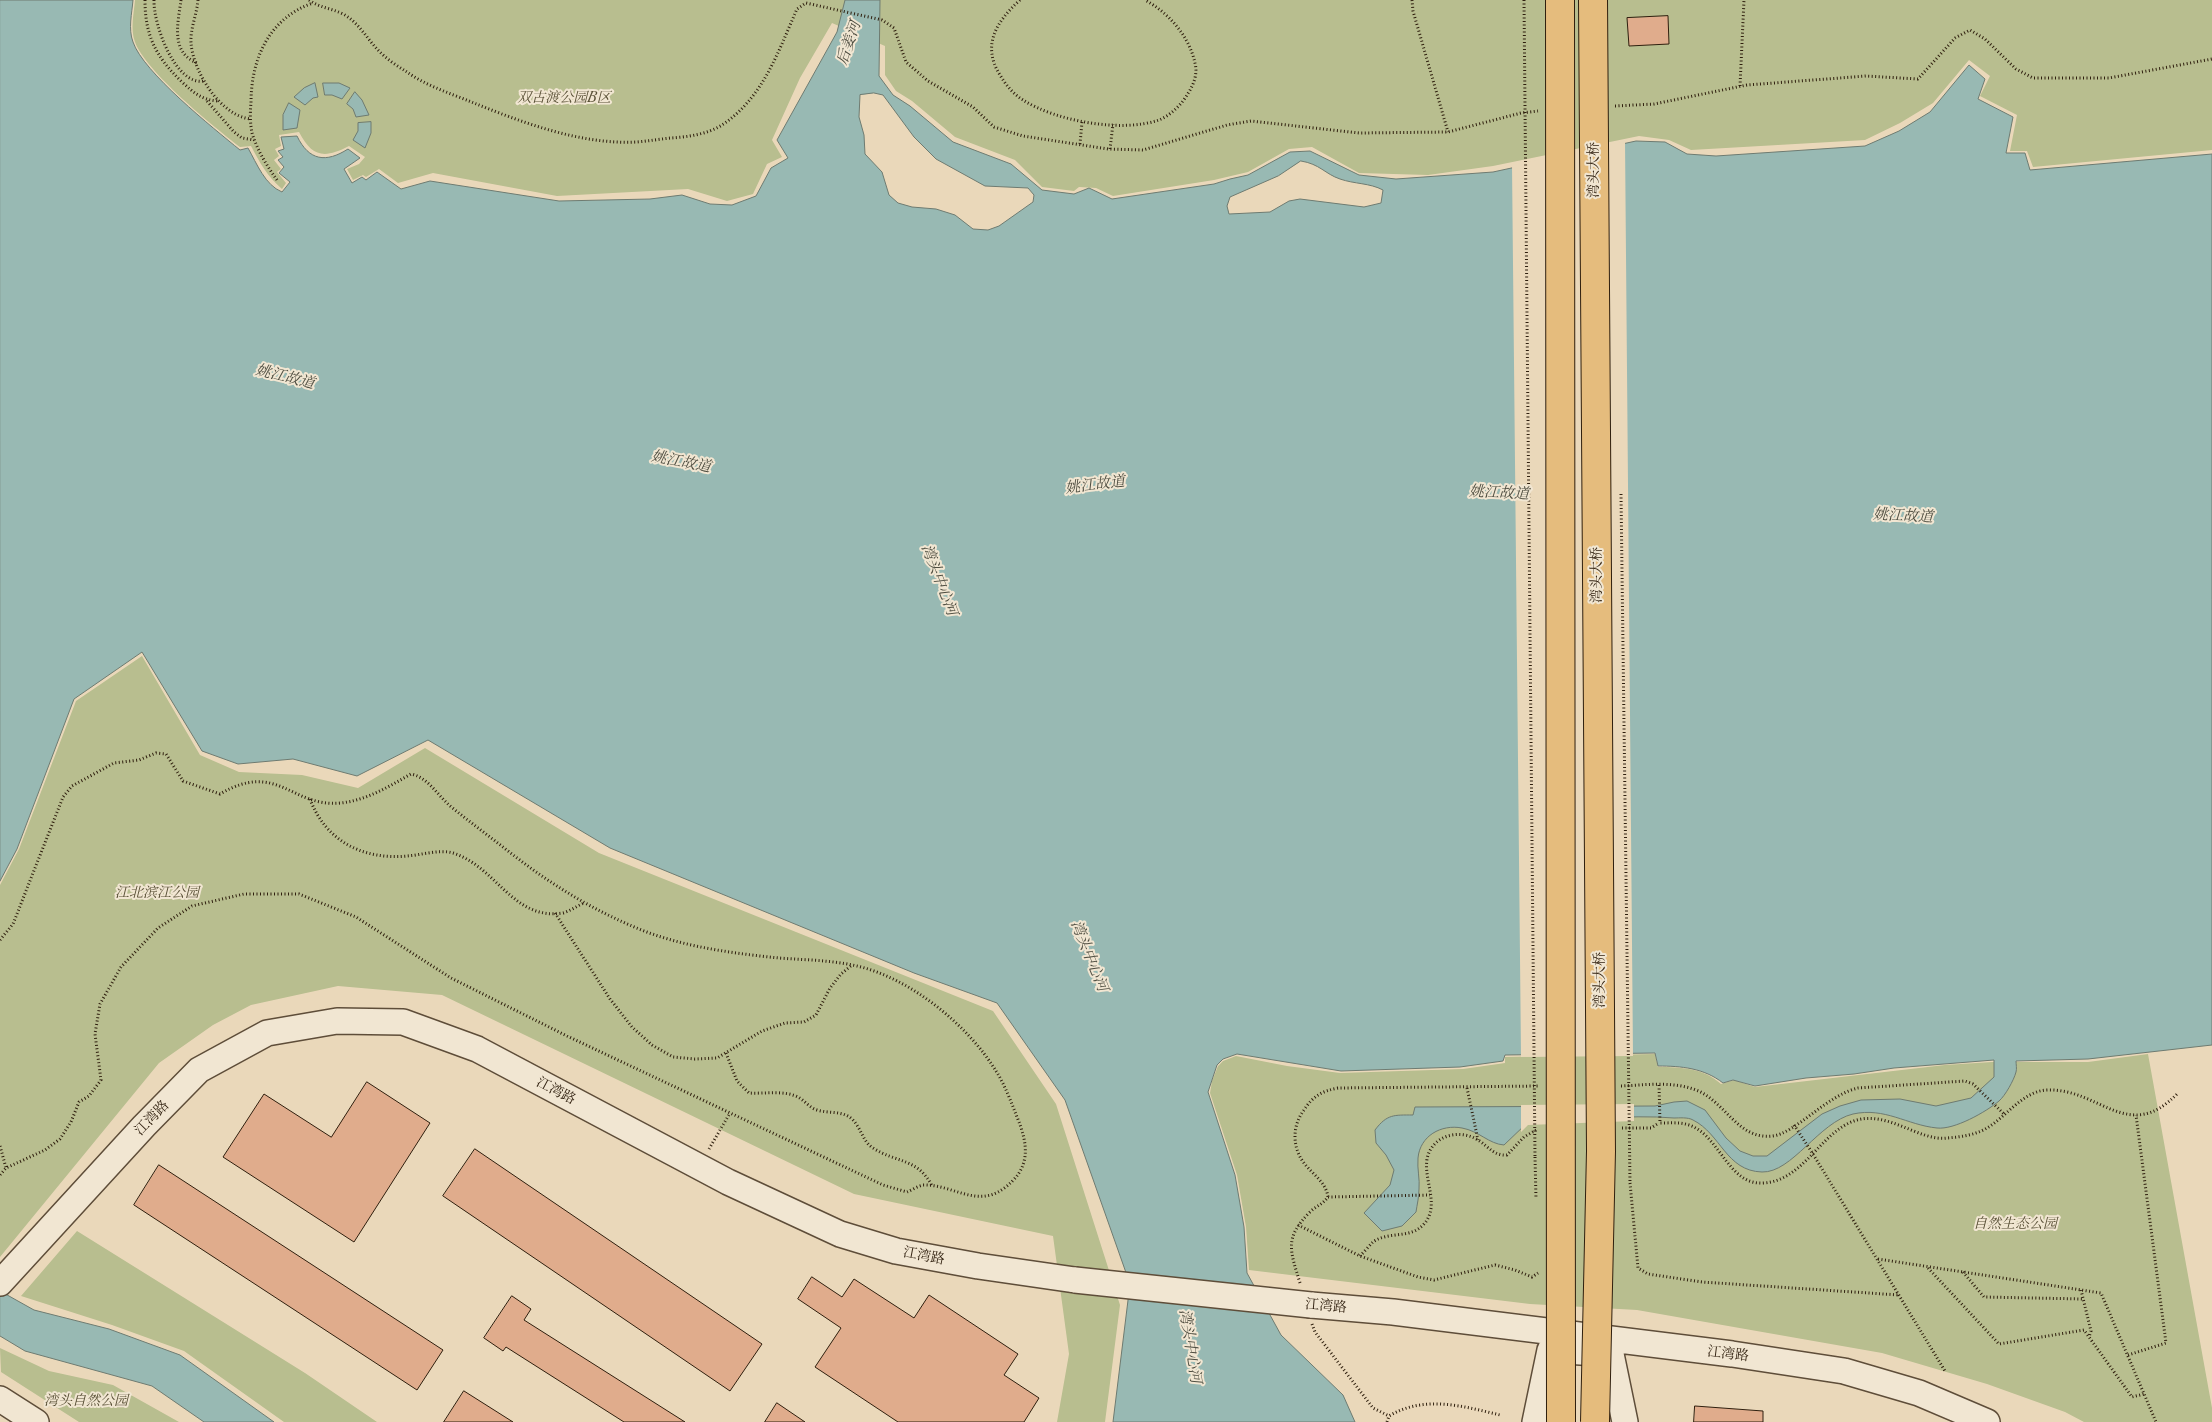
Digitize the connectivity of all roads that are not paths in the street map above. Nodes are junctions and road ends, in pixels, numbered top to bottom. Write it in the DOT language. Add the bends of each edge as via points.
graph roads {
  1 [pos="1560,0"];
  2 [pos="1593,0"];
  3 [pos="2,1281"];
  4 [pos="0,1399"];
  5 [pos="36,1422"];
  6 [pos="1535,1422"];
  7 [pos="1561,1422"];
  8 [pos="1594,1422"];
  9 [pos="1625,1422"];
  10 [pos="1987,1422"];
  1 -- 7 [label="main road, bridge" via="1554,1139"];
  2 -- 8 [label="main road, 湾头大桥, bridge" via="1607,1140"];
  3 -- 10 [label="street, 江湾路, bridge" via="199,1070 267,1033 337,1021 403,1022 478,1049 780,1208 840,1234 887,1248 1075,1280 1392,1312 1844,1371 1920,1393"];
  4 -- 5 [label="street"];
  6 -- 9 [label="street" via="1550,1350 1610,1354"];
}
